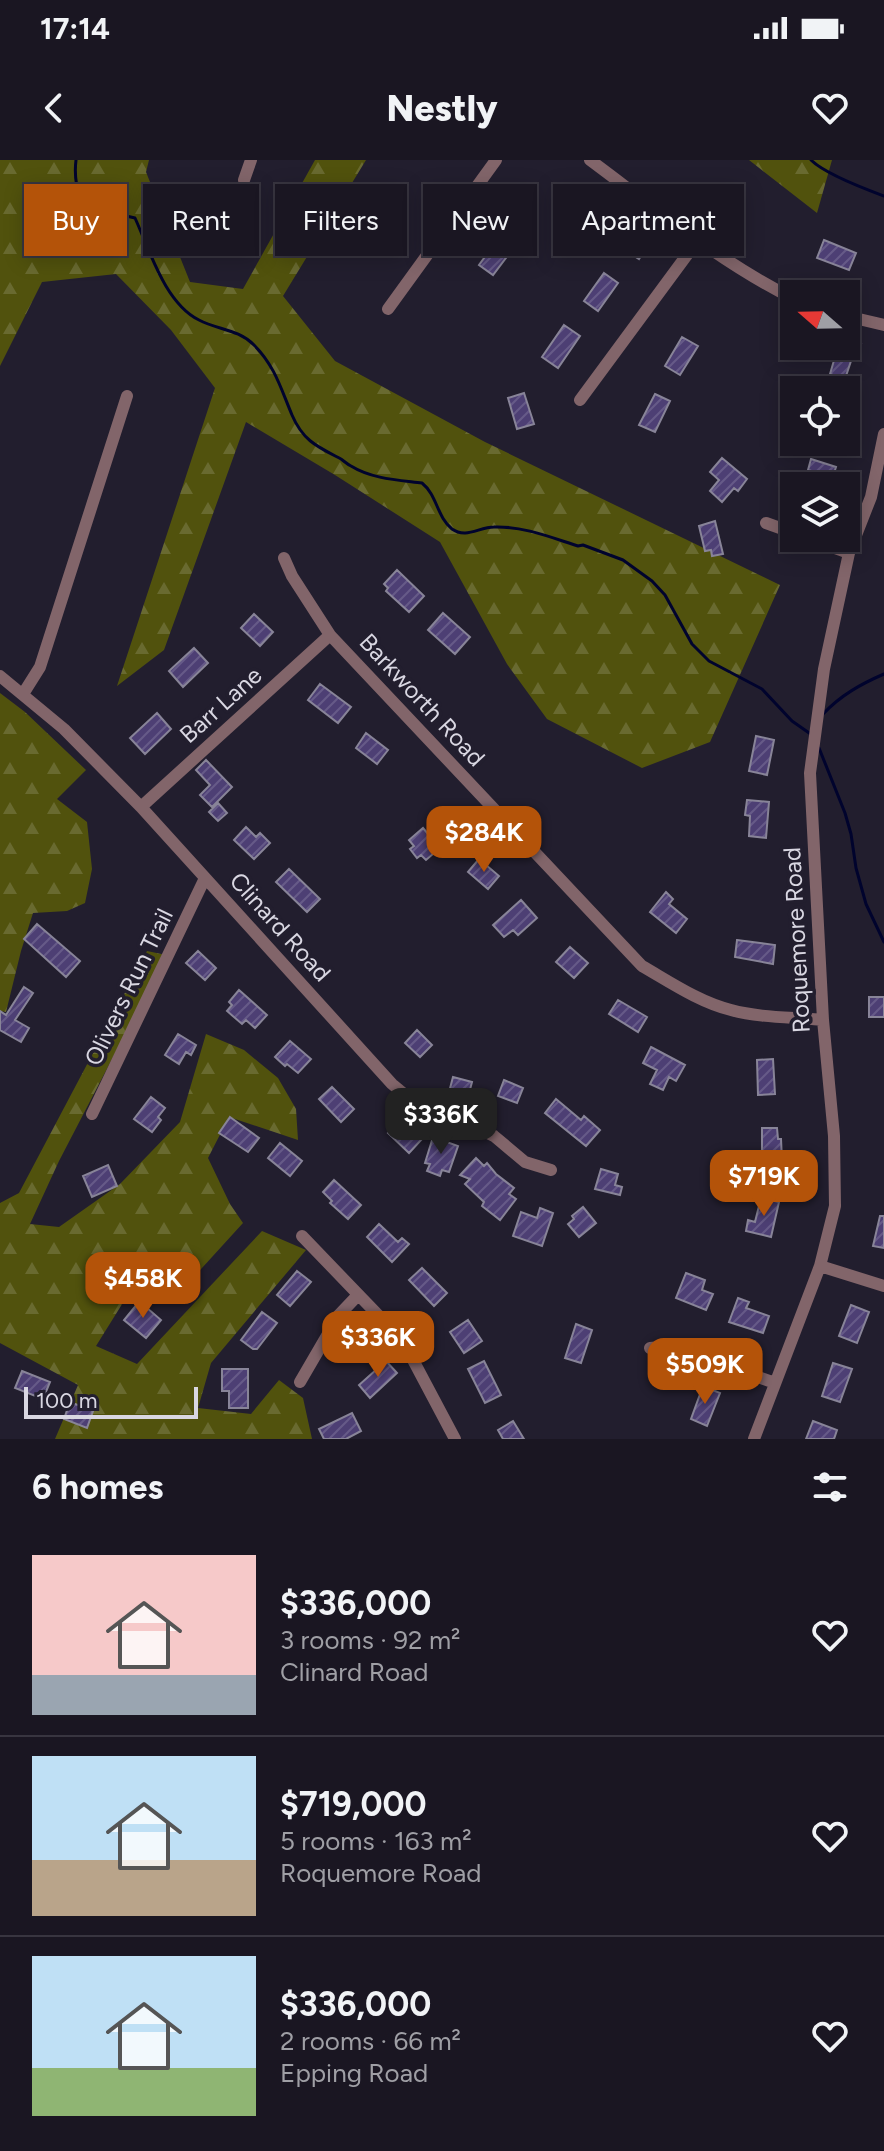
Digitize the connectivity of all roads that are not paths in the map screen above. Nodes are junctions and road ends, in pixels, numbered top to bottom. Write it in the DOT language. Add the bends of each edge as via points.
graph roads {
  1 [pos="251,160"];
  2 [pos="496,160"];
  3 [pos="590,160"];
  4 [pos="244,180"];
  5 [pos="622,184"];
  6 [pos="686,256"];
  7 [pos="722,256"];
  8 [pos="780,292"];
  9 [pos="388,309"];
  10 [pos="860,319"];
  11 [pos="884,325"];
  12 [pos="127,396"];
  13 [pos="580,400"];
  14 [pos="884,434"];
  15 [pos="766,523"];
  16 [pos="780,528"];
  17 [pos="849,553"];
  18 [pos="284,558"];
  19 [pos="330,635"];
  20 [pos="0,676"];
  21 [pos="23,694"];
  22 [pos="141,807"];
  23 [pos="205,878"];
  24 [pos="823,1020"];
  25 [pos="92,1114"];
  26 [pos="551,1170"];
  27 [pos="302,1236"];
  28 [pos="820,1266"];
  29 [pos="884,1286"];
  30 [pos="358,1295"];
  31 [pos="650,1348"];
  32 [pos="300,1382"];
  33 [pos="775,1383"];
  34 [pos="455,1439"];
  35 [pos="754,1439"];
  1 -- 4 [label="street"];
  2 -- 9 [label="street"];
  3 -- 5 [label="street"];
  6 -- 13 [label="street"];
  7 -- 8 [label="street"];
  10 -- 11 [label="street"];
  12 -- 21 [label="street" via="40,667"];
  14 -- 17 [label="street, Roquemore Road" via="871,497"];
  15 -- 16 [label="street"];
  17 -- 24 [label="street, Roquemore Road" via="824,669 810,773"];
  18 -- 19 [label="street, Barkworth Road"];
  19 -- 22 [label="street, Barr Lane"];
  19 -- 24 [label="street, Barkworth Road" via="642,966 730,1010"];
  20 -- 21 [label="street, Clinard Road"];
  21 -- 22 [label="street, Clinard Road"];
  22 -- 23 [label="street, Clinard Road"];
  23 -- 25 [label="street, Olivers Run Trail"];
  23 -- 26 [label="street, Clinard Road" via="392,1084 421,1108 463,1121 494,1136 525,1162"];
  24 -- 28 [label="street, Roquemore Road" via="835,1206"];
  27 -- 30 [label="street"];
  28 -- 29 [label="street"];
  28 -- 33 [label="street, Roquemore Road"];
  30 -- 32 [label="street" via="339,1315"];
  30 -- 34 [label="street" via="403,1341"];
  31 -- 33 [label="street" via="670,1346"];
  33 -- 35 [label="street, Roquemore Road"];
}
